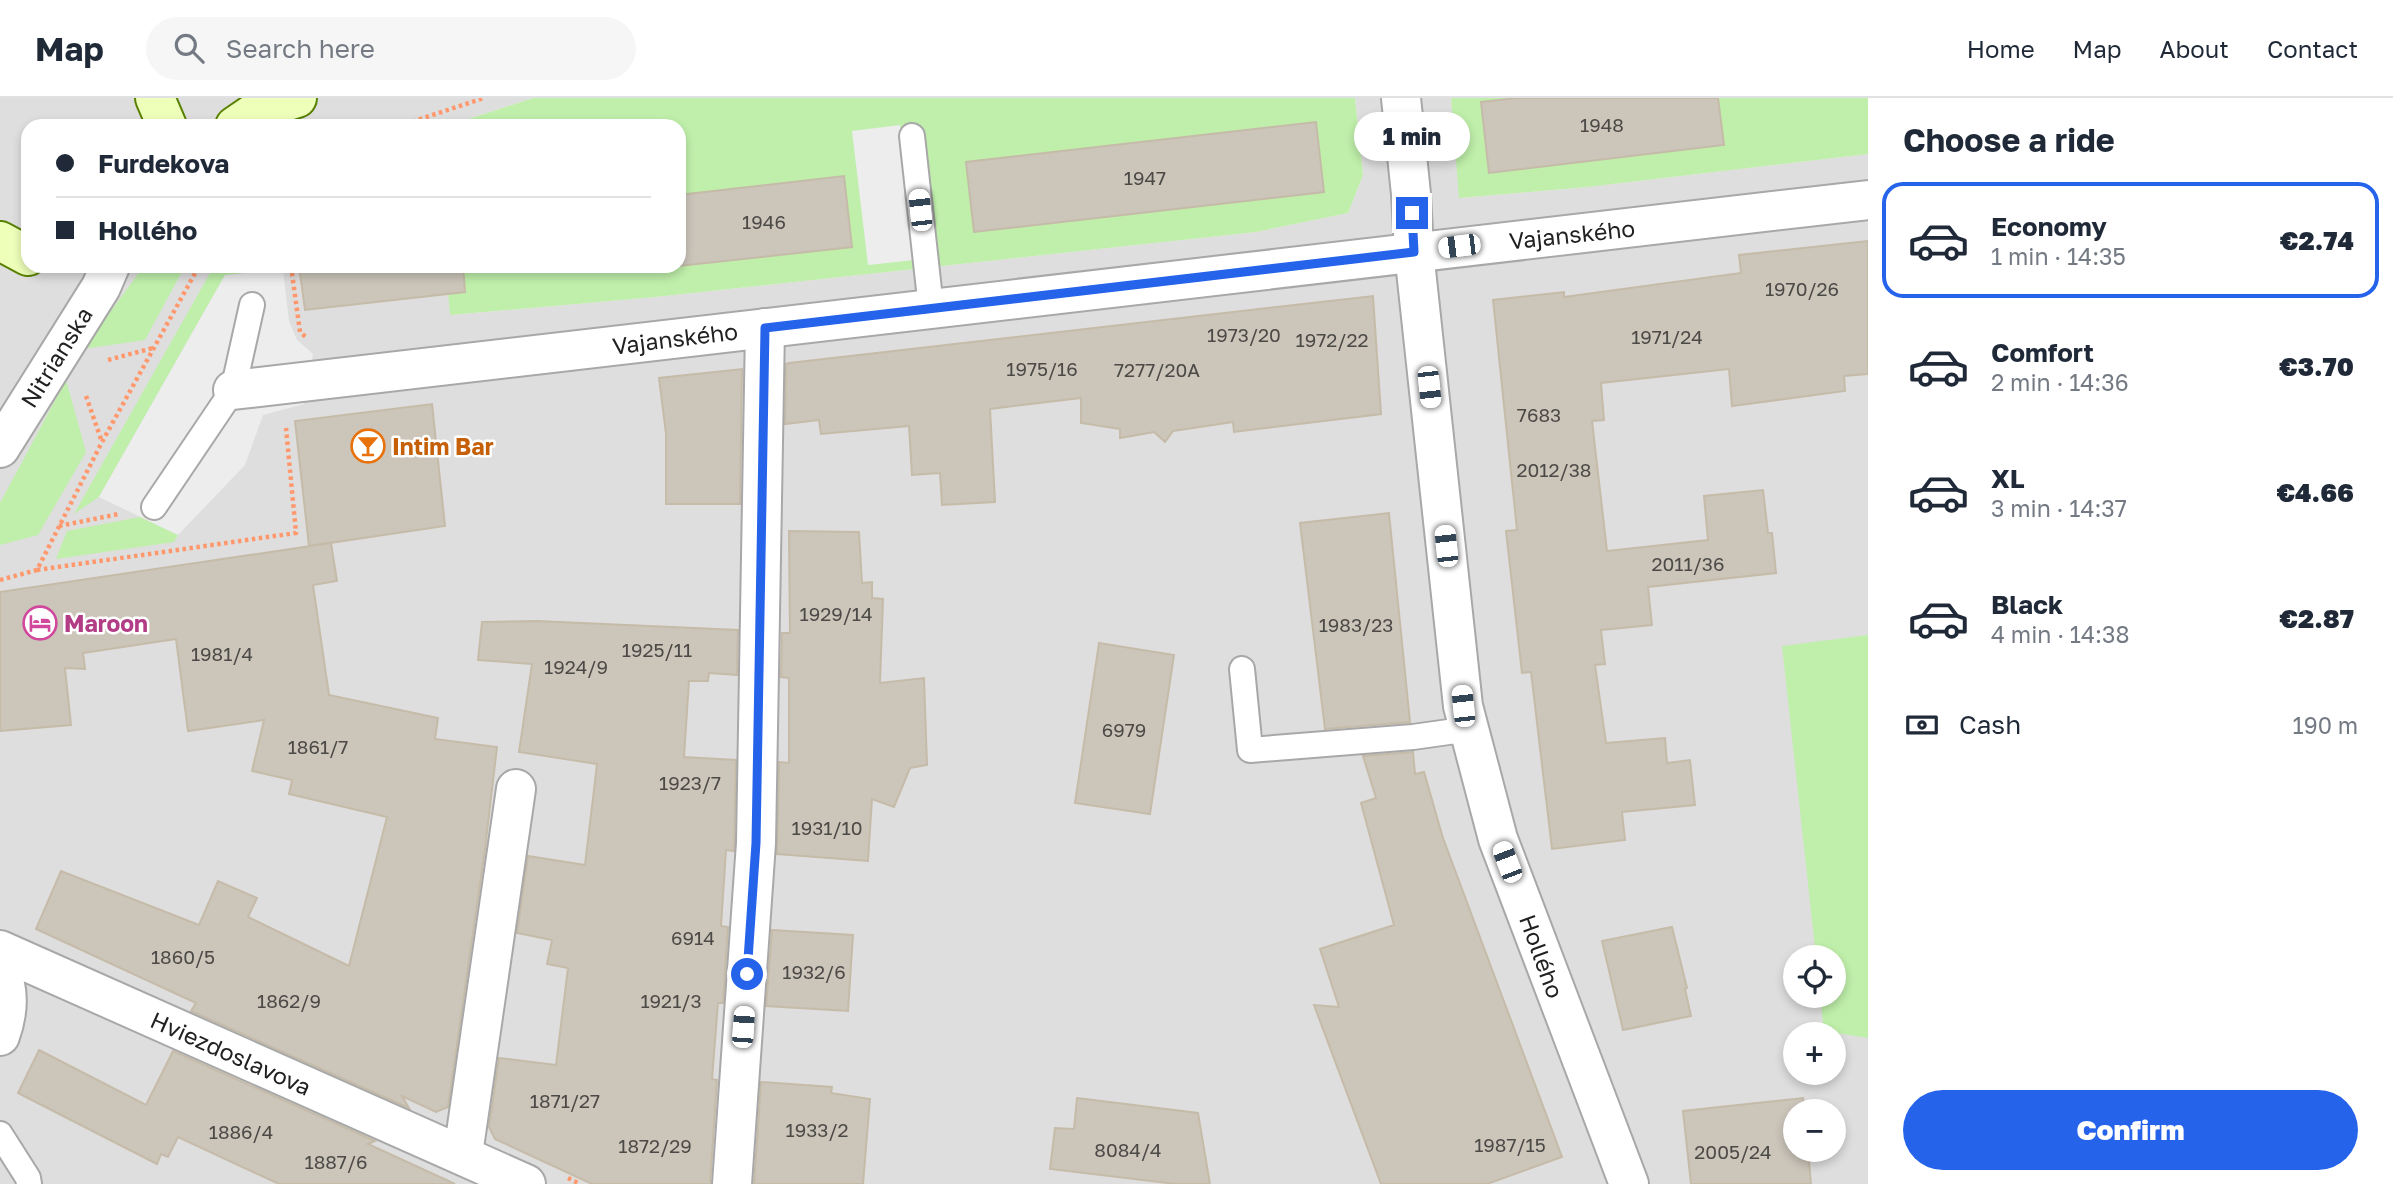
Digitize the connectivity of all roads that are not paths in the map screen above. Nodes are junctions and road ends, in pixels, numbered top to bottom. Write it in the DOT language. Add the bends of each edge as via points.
graph roads {
  1 [pos="155,98"];
  2 [pos="297,98"];
  3 [pos="1401,98"];
  4 [pos="164,119"];
  5 [pos="245,119"];
  6 [pos="912,136"];
  7 [pos="1868,200"];
  8 [pos="0,241"];
  9 [pos="21,252"];
  10 [pos="1414,252"];
  11 [pos="107,273"];
  12 [pos="253,306"];
  13 [pos="931,308"];
  14 [pos="765,328"];
  15 [pos="233,390"];
  16 [pos="0,447"];
  17 [pos="154,507"];
  18 [pos="1242,669"];
  19 [pos="1470,729"];
  20 [pos="516,789"];
  21 [pos="0,950"];
  22 [pos="0,969"];
  23 [pos="0,1036"];
  24 [pos="0,1134"];
  25 [pos="476,1167"];
  26 [pos="29,1184"];
  27 [pos="526,1184"];
  28 [pos="732,1184"];
  29 [pos="1629,1184"];
  1 -- 4 [label="main road"];
  2 -- 5 [label="main road"];
  3 -- 10 [label="street, Hollého"];
  6 -- 13 [label="lane"];
  7 -- 10 [label="street, Vajanského"];
  8 -- 9 [label="main road"];
  10 -- 13 [label="street, Vajanského"];
  10 -- 19 [label="street, Hollého" via="1463,706"];
  11 -- 16 [label="street, Nitrianska"];
  12 -- 15 [label="lane"];
  13 -- 14 [label="street, Vajanského"];
  14 -- 15 [label="street, Vajanského"];
  14 -- 28 [label="street" via="756,843"];
  15 -- 17 [label="lane"];
  18 -- 19 [label="lane" via="1250,750"];
  19 -- 29 [label="street, Hollého" via="1498,839"];
  20 -- 25 [label="street"];
  21 -- 25 [label="street, Hviezdoslavova"];
  22 -- 23 [label="street" via="7,1016"];
  24 -- 26 [label="lane"];
  25 -- 27 [label="street, Hviezdoslavova"];
}
